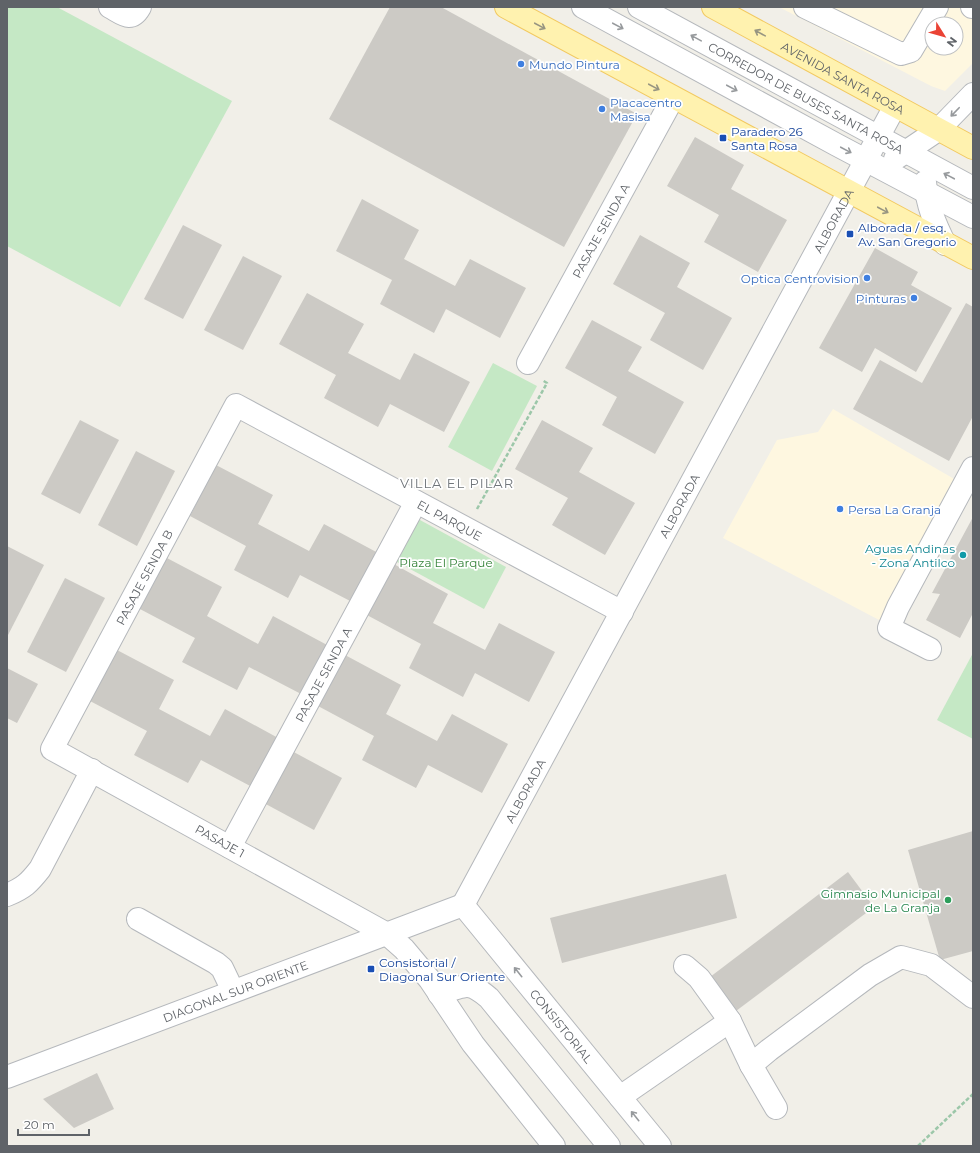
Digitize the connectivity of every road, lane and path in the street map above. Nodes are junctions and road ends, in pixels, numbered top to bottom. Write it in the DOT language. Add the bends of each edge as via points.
graph roads {
  1 [pos="110,7"];
  2 [pos="140,7"];
  3 [pos="506,7"];
  4 [pos="584,7"];
  5 [pos="639,7"];
  6 [pos="713,7"];
  7 [pos="805,7"];
  8 [pos="937,7"];
  9 [pos="973,94"];
  10 [pos="673,98"];
  11 [pos="895,106"];
  12 [pos="938,130"];
  13 [pos="878,137"];
  14 [pos="973,148"];
  15 [pos="906,152"];
  16 [pos="926,163"];
  17 [pos="873,164"];
  18 [pos="973,188"];
  19 [pos="848,192"];
  20 [pos="926,192"];
  21 [pos="973,217"];
  22 [pos="945,244"];
  23 [pos="973,258"];
  24 [pos="528,363"];
  25 [pos="236,405"];
  26 [pos="973,468"];
  27 [pos="416,502"];
  28 [pos="467,529"];
  29 [pos="622,612"];
  30 [pos="930,650"];
  31 [pos="52,749"];
  32 [pos="92,770"];
  33 [pos="230,847"];
  34 [pos="11,889"];
  35 [pos="463,905"];
  36 [pos="138,919"];
  37 [pos="387,934"];
  38 [pos="685,966"];
  39 [pos="233,991"];
  40 [pos="439,994"];
  41 [pos="973,997"];
  42 [pos="730,1021"];
  43 [pos="752,1065"];
  44 [pos="7,1077"];
  45 [pos="973,1094"];
  46 [pos="620,1097"];
  47 [pos="776,1108"];
  48 [pos="554,1146"];
  49 [pos="609,1146"];
  50 [pos="660,1146"];
  51 [pos="918,1146"];
  1 -- 2 [label="street" via="126,16 136,13"];
  3 -- 10 [label="main road, one-way"];
  4 -- 17 [label="street, CORREDOR DE BUSES SANTA ROSA, one-way"];
  13 -- 5 [label="street, CORREDOR DE BUSES SANTA ROSA, one-way"];
  11 -- 6 [label="main road, AVENIDA SANTA ROSA, one-way"];
  7 -- 8 [label="street" via="901,54 911,51"];
  9 -- 12 [label="street, one-way"];
  10 -- 19 [label="main road"];
  10 -- 24 [label="street, PASAJE SENDA A"];
  11 -- 12 [label="main road, AVENIDA SANTA ROSA"];
  11 -- 13 [label="street, ALBORADA"];
  12 -- 14 [label="main road, AVENIDA SANTA ROSA"];
  12 -- 15 [label="street"];
  12 -- 16 [label="street" via="928,151"];
  13 -- 15 [label="street, CORREDOR DE BUSES SANTA ROSA"];
  13 -- 17 [label="street, ALBORADA"];
  15 -- 16 [label="street, CORREDOR DE BUSES SANTA ROSA"];
  15 -- 17 [label="street"];
  18 -- 16 [label="street, CORREDOR DE BUSES SANTA ROSA, one-way"];
  16 -- 20 [label="street"];
  17 -- 19 [label="street, ALBORADA"];
  17 -- 20 [label="street, CORREDOR DE BUSES SANTA ROSA"];
  19 -- 22 [label="main road, one-way"];
  19 -- 29 [label="street, ALBORADA"];
  20 -- 21 [label="street, CORREDOR DE BUSES SANTA ROSA"];
  20 -- 22 [label="street" via="930,210"];
  22 -- 23 [label="main road"];
  24 -- 28 [label="path" via="527,371 547,383"];
  25 -- 27 [label="street, EL PARQUE"];
  25 -- 31 [label="street, PASAJE SENDA B"];
  26 -- 30 [label="street" via="889,628"];
  27 -- 28 [label="street, EL PARQUE"];
  27 -- 33 [label="street, PASAJE SENDA A"];
  28 -- 29 [label="street, EL PARQUE"];
  29 -- 35 [label="street, ALBORADA"];
  31 -- 32 [label="street, PASAJE 1"];
  32 -- 33 [label="street, PASAJE 1"];
  32 -- 34 [label="street" via="40,869 30,882"];
  33 -- 37 [label="street, PASAJE 1"];
  35 -- 37 [label="street, DIAGONAL SUR ORIENTE"];
  46 -- 35 [label="street, CONSISTORIAL, one-way"];
  36 -- 39 [label="street" via="216,963 222,968"];
  37 -- 39 [label="street, DIAGONAL SUR ORIENTE"];
  37 -- 40 [label="street, PASAJE 1" via="404,949"];
  38 -- 42 [label="street" via="699,978"];
  39 -- 44 [label="street, DIAGONAL SUR ORIENTE"];
  40 -- 48 [label="street, PASAJE 1" via="473,1044"];
  40 -- 49 [label="street" via="466,986 477,989 489,998"];
  41 -- 43 [label="street" via="931,965 901,957 870,975"];
  42 -- 43 [label="street"];
  42 -- 46 [label="street"];
  43 -- 47 [label="street"];
  45 -- 51 [label="path"];
  50 -- 46 [label="street, CONSISTORIAL, one-way"];
}
